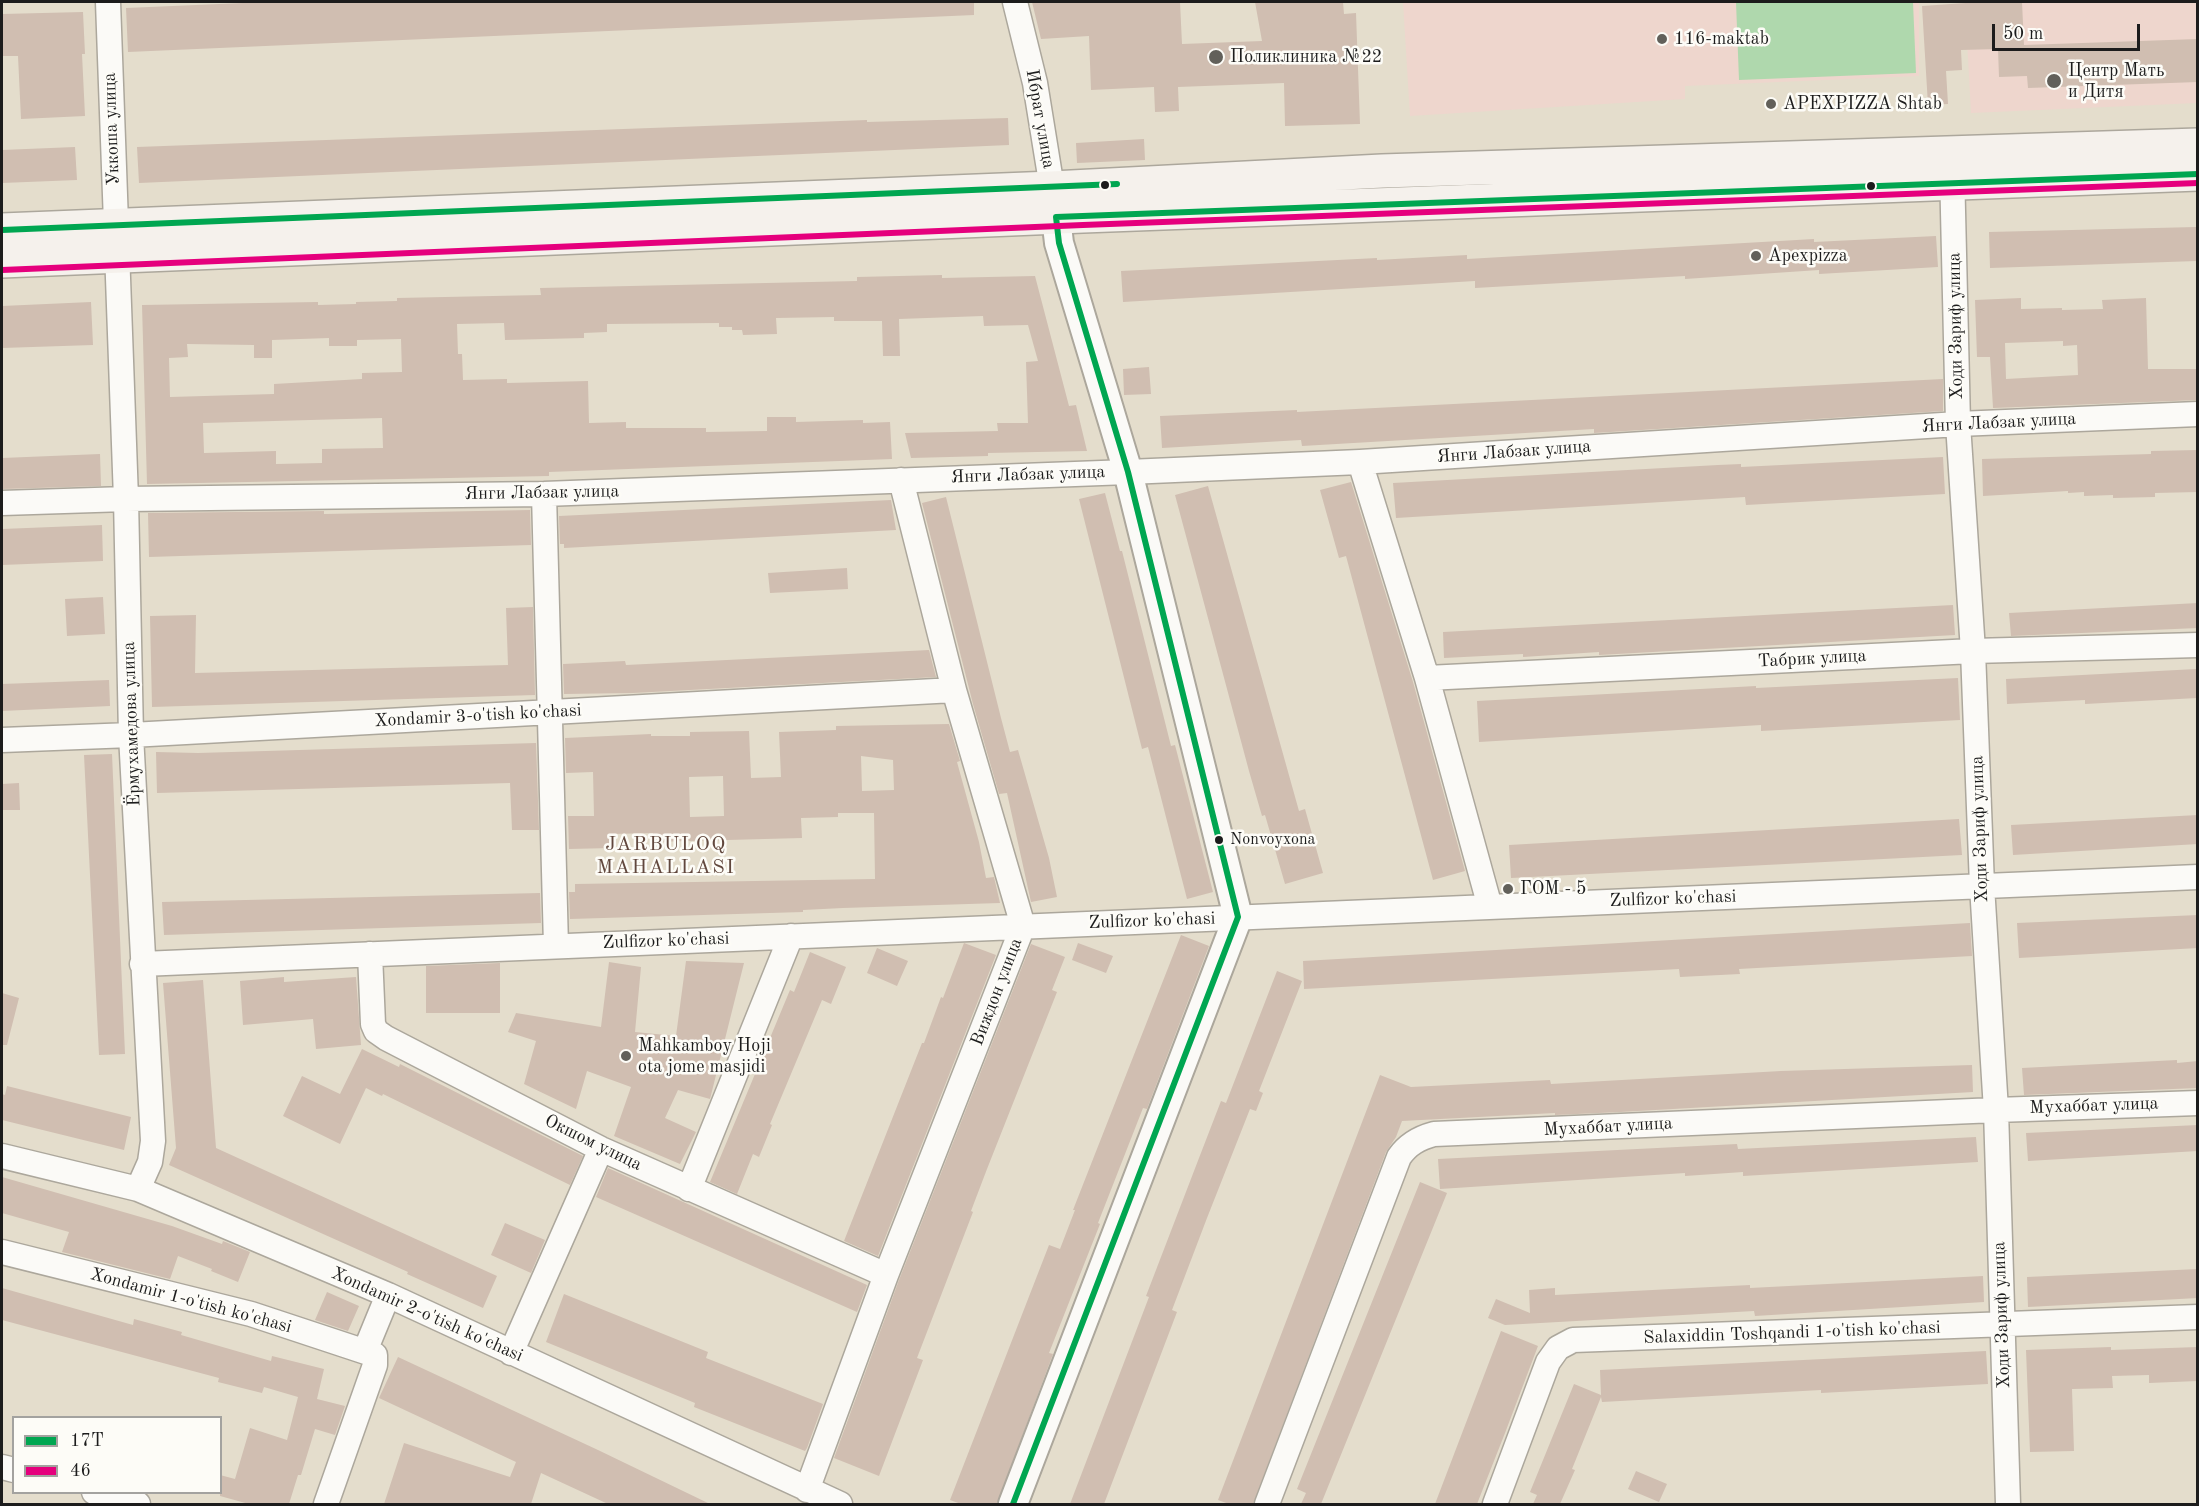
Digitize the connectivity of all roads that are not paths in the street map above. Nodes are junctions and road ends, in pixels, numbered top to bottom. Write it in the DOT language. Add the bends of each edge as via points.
graph roads {
  1 [pos="108,2"];
  2 [pos="1015,2"];
  3 [pos="2198,145"];
  4 [pos="1952,169"];
  5 [pos="2198,174"];
  6 [pos="1054,202"];
  7 [pos="2,230"];
  8 [pos="116,241"];
  9 [pos="2,261"];
  10 [pos="2198,414"];
  11 [pos="1958,424"];
  12 [pos="1360,462"];
  13 [pos="1128,472"];
  14 [pos="901,480"];
  15 [pos="544,494"];
  16 [pos="126,499"];
  17 [pos="2,503"];
  18 [pos="2198,645"];
  19 [pos="1973,651"];
  20 [pos="1427,678"];
  21 [pos="954,690"];
  22 [pos="551,712"];
  23 [pos="131,735"];
  24 [pos="2,740"];
  25 [pos="2198,877"];
  26 [pos="1982,886"];
  27 [pos="1490,907"];
  28 [pos="1238,917"];
  29 [pos="1023,926"];
  30 [pos="791,936"];
  31 [pos="556,946"];
  32 [pos="370,954"];
  33 [pos="142,964"];
  34 [pos="2198,1103"];
  35 [pos="1996,1110"];
  36 [pos="601,1149"];
  37 [pos="2,1156"];
  38 [pos="138,1189"];
  39 [pos="689,1189"];
  40 [pos="2,1252"];
  41 [pos="886,1275"];
  42 [pos="388,1295"];
  43 [pos="2198,1317"];
  44 [pos="2002,1325"];
  45 [pos="511,1353"];
  46 [pos="370,1355"];
  47 [pos="807,1490"];
  48 [pos="101,1494"];
  49 [pos="138,1504"];
  50 [pos="326,1504"];
  51 [pos="840,1504"];
  52 [pos="1014,1504"];
  53 [pos="1267,1504"];
  54 [pos="1495,1504"];
  55 [pos="2008,1504"];
  1 -- 8 [label="street, Уккоша улица"];
  2 -- 6 [label="street, Ибрат улица" via="1035,83"];
  3 -- 4 [label="main road"];
  4 -- 5 [label="main road"];
  4 -- 6 [label="main road"];
  4 -- 11 [label="street, Ходи Зариф улица"];
  6 -- 8 [label="main road"];
  6 -- 13 [label="street, Ибрат улица" via="1059,243"];
  7 -- 8 [label="main road"];
  8 -- 9 [label="main road"];
  8 -- 16 [label="street, Ёрмухамедова улица"];
  10 -- 11 [label="street, Янги Лабзак улица"];
  11 -- 12 [label="street, Янги Лабзак улица"];
  11 -- 19 [label="street, Ходи Зариф улица"];
  12 -- 13 [label="street, Янги Лабзак улица"];
  12 -- 20 [label="street"];
  13 -- 14 [label="street, Янги Лабзак улица"];
  13 -- 28 [label="street, Ибрат улица"];
  14 -- 15 [label="street, Янги Лабзак улица"];
  14 -- 21 [label="street, Виждон улица"];
  15 -- 16 [label="street, Янги Лабзак улица"];
  15 -- 22 [label="street"];
  16 -- 17 [label="street, Янги Лабзак улица"];
  16 -- 23 [label="street, Ёрмухамедова улица"];
  18 -- 19 [label="street, Табрик улица"];
  19 -- 20 [label="street, Табрик улица"];
  19 -- 26 [label="street, Ходи Зариф улица"];
  20 -- 27 [label="street"];
  21 -- 22 [label="street, Xondamir 3-o'tish ko'chasi"];
  21 -- 29 [label="street, Виждон улица"];
  22 -- 23 [label="street, Xondamir 3-o'tish ko'chasi"];
  22 -- 31 [label="street"];
  23 -- 24 [label="street, Xondamir 3-o'tish ko'chasi"];
  23 -- 33 [label="street, Ёрмухамедова улица"];
  25 -- 26 [label="street, Zulfizor ko'chasi"];
  26 -- 27 [label="street, Zulfizor ko'chasi"];
  26 -- 35 [label="street, Ходи Зариф улица"];
  27 -- 28 [label="street, Zulfizor ko'chasi"];
  28 -- 29 [label="street, Zulfizor ko'chasi"];
  28 -- 52 [label="street"];
  29 -- 30 [label="street, Zulfizor ko'chasi"];
  29 -- 41 [label="street, Виждон улица"];
  30 -- 31 [label="street, Zulfizor ko'chasi"];
  30 -- 39 [label="street"];
  31 -- 32 [label="street, Zulfizor ko'chasi"];
  32 -- 33 [label="street, Zulfizor ko'chasi"];
  32 -- 36 [label="street, Окшом улица" via="376,1031"];
  33 -- 38 [label="street, Ёрмухамедова улица" via="153,1141 150,1162"];
  34 -- 35 [label="street, Мухаббат улица"];
  35 -- 44 [label="street, Ходи Зариф улица"];
  35 -- 53 [label="street, Мухаббат улица" via="1434,1134 1414,1142 1399,1157"];
  36 -- 39 [label="street, Окшом улица"];
  36 -- 45 [label="street"];
  37 -- 38 [label="street, Xondamir 2-o'tish ko'chasi"];
  38 -- 42 [label="street, Xondamir 2-o'tish ko'chasi"];
  39 -- 41 [label="street, Окшом улица"];
  40 -- 46 [label="street, Xondamir 1-o'tish ko'chasi" via="250,1314"];
  41 -- 47 [label="street, Виждон улица"];
  42 -- 45 [label="street, Xondamir 2-o'tish ko'chasi"];
  42 -- 46 [label="street"];
  43 -- 44 [label="street, Salaxiddin Toshqandi 1-o'tish ko'chasi"];
  44 -- 54 [label="street, Salaxiddin Toshqandi 1-o'tish ko'chasi" via="1564,1343 1548,1362"];
  44 -- 55 [label="street, Ходи Зариф улица"];
  45 -- 47 [label="street, Xondamir 2-o'tish ko'chasi"];
  46 -- 50 [label="street"];
  47 -- 51 [label="street, Xondamir 2-o'tish ko'chasi"];
  48 -- 49 [label="street"];
}
